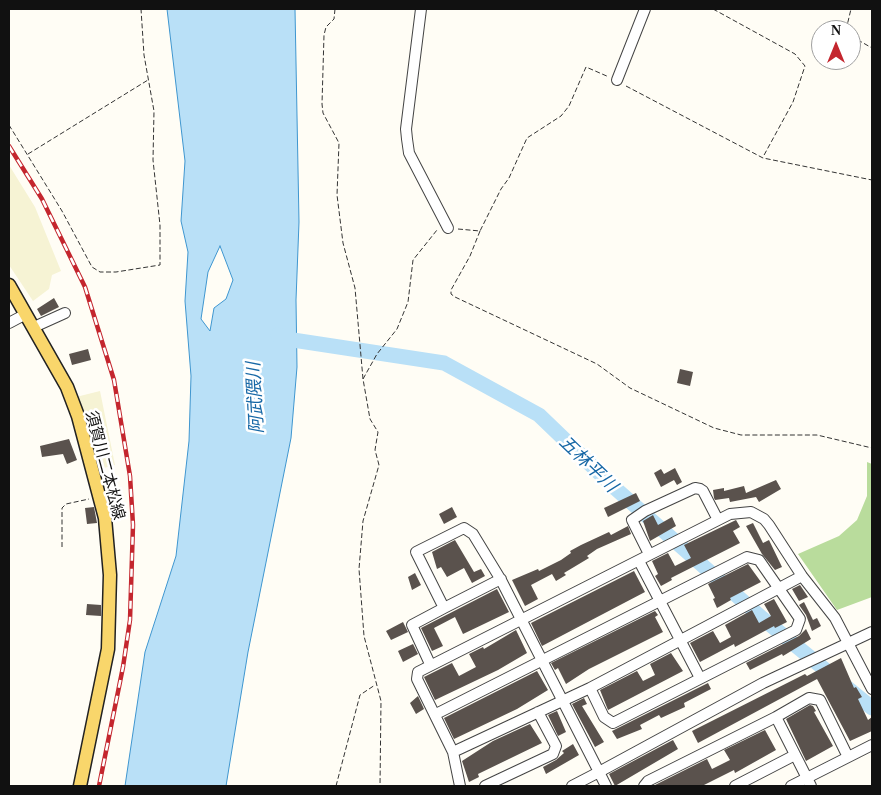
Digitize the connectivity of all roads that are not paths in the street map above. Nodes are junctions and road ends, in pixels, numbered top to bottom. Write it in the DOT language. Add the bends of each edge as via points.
graph roads {
  1 [pos="421,9"];
  2 [pos="645,9"];
  3 [pos="616,80"];
  4 [pos="448,228"];
  5 [pos="9,285"];
  6 [pos="65,312"];
  7 [pos="26,314"];
  8 [pos="9,322"];
  9 [pos="34,327"];
  10 [pos="718,520"];
  11 [pos="649,554"];
  12 [pos="639,561"];
  13 [pos="802,576"];
  14 [pos="501,579"];
  15 [pos="779,588"];
  16 [pos="661,600"];
  17 [pos="444,608"];
  18 [pos="522,620"];
  19 [pos="872,632"];
  20 [pos="680,641"];
  21 [pos="850,644"];
  22 [pos="543,661"];
  23 [pos="430,664"];
  24 [pos="700,678"];
  25 [pos="590,688"];
  26 [pos="872,689"];
  27 [pos="563,700"];
  28 [pos="538,712"];
  29 [pos="436,714"];
  30 [pos="776,717"];
  31 [pos="872,745"];
  32 [pos="453,752"];
  33 [pos="795,756"];
  34 [pos="848,757"];
  35 [pos="599,772"];
  36 [pos="808,782"];
  37 [pos="80,786"];
  38 [pos="460,786"];
  39 [pos="486,786"];
  40 [pos="572,786"];
  41 [pos="606,786"];
  42 [pos="644,786"];
  43 [pos="735,786"];
  44 [pos="791,786"];
  1 -- 4 [label="street" via="407,139 410,153"];
  2 -- 3 [label="street"];
  5 -- 7 [label="main road, 須賀川二本松線"];
  6 -- 9 [label="street"];
  7 -- 8 [label="street"];
  7 -- 9 [label="main road, 須賀川二本松線"];
  9 -- 37 [label="main road, 須賀川二本松線" via="67,387 78,416 105,518 110,575 109,634 103,683"];
  10 -- 11 [label="street"];
  10 -- 11 [label="street" via="704,491 695,488 644,511 632,520"];
  10 -- 13 [label="street" via="740,512 760,516 777,535"];
  11 -- 12 [label="street"];
  12 -- 16 [label="street"];
  12 -- 18 [label="street"];
  13 -- 15 [label="street"];
  13 -- 21 [label="street" via="835,618"];
  14 -- 17 [label="street"];
  14 -- 17 [label="street" via="473,534 464,528 418,549 417,556"];
  14 -- 18 [label="street"];
  15 -- 16 [label="street" via="760,560 747,557"];
  15 -- 20 [label="street"];
  15 -- 24 [label="street" via="800,619 796,630"];
  16 -- 20 [label="street"];
  16 -- 22 [label="street"];
  17 -- 23 [label="street" via="412,625"];
  18 -- 22 [label="street"];
  18 -- 23 [label="street"];
  19 -- 21 [label="street"];
  20 -- 24 [label="street"];
  20 -- 25 [label="street"];
  21 -- 26 [label="street"];
  21 -- 35 [label="street" via="763,683"];
  22 -- 27 [label="street"];
  22 -- 29 [label="street"];
  23 -- 29 [label="street" via="416,675"];
  24 -- 25 [label="street" via="613,723 604,717"];
  25 -- 27 [label="street"];
  27 -- 28 [label="street"];
  27 -- 35 [label="street"];
  28 -- 32 [label="street"];
  28 -- 39 [label="street" via="556,746 552,754"];
  29 -- 32 [label="street"];
  30 -- 33 [label="street"];
  30 -- 34 [label="street" via="809,698 820,700"];
  30 -- 42 [label="street" via="648,781"];
  31 -- 34 [label="street"];
  32 -- 38 [label="street"];
  33 -- 36 [label="street"];
  33 -- 43 [label="street"];
  34 -- 36 [label="street"];
  35 -- 40 [label="street"];
  35 -- 41 [label="street"];
  36 -- 44 [label="street"];
}
